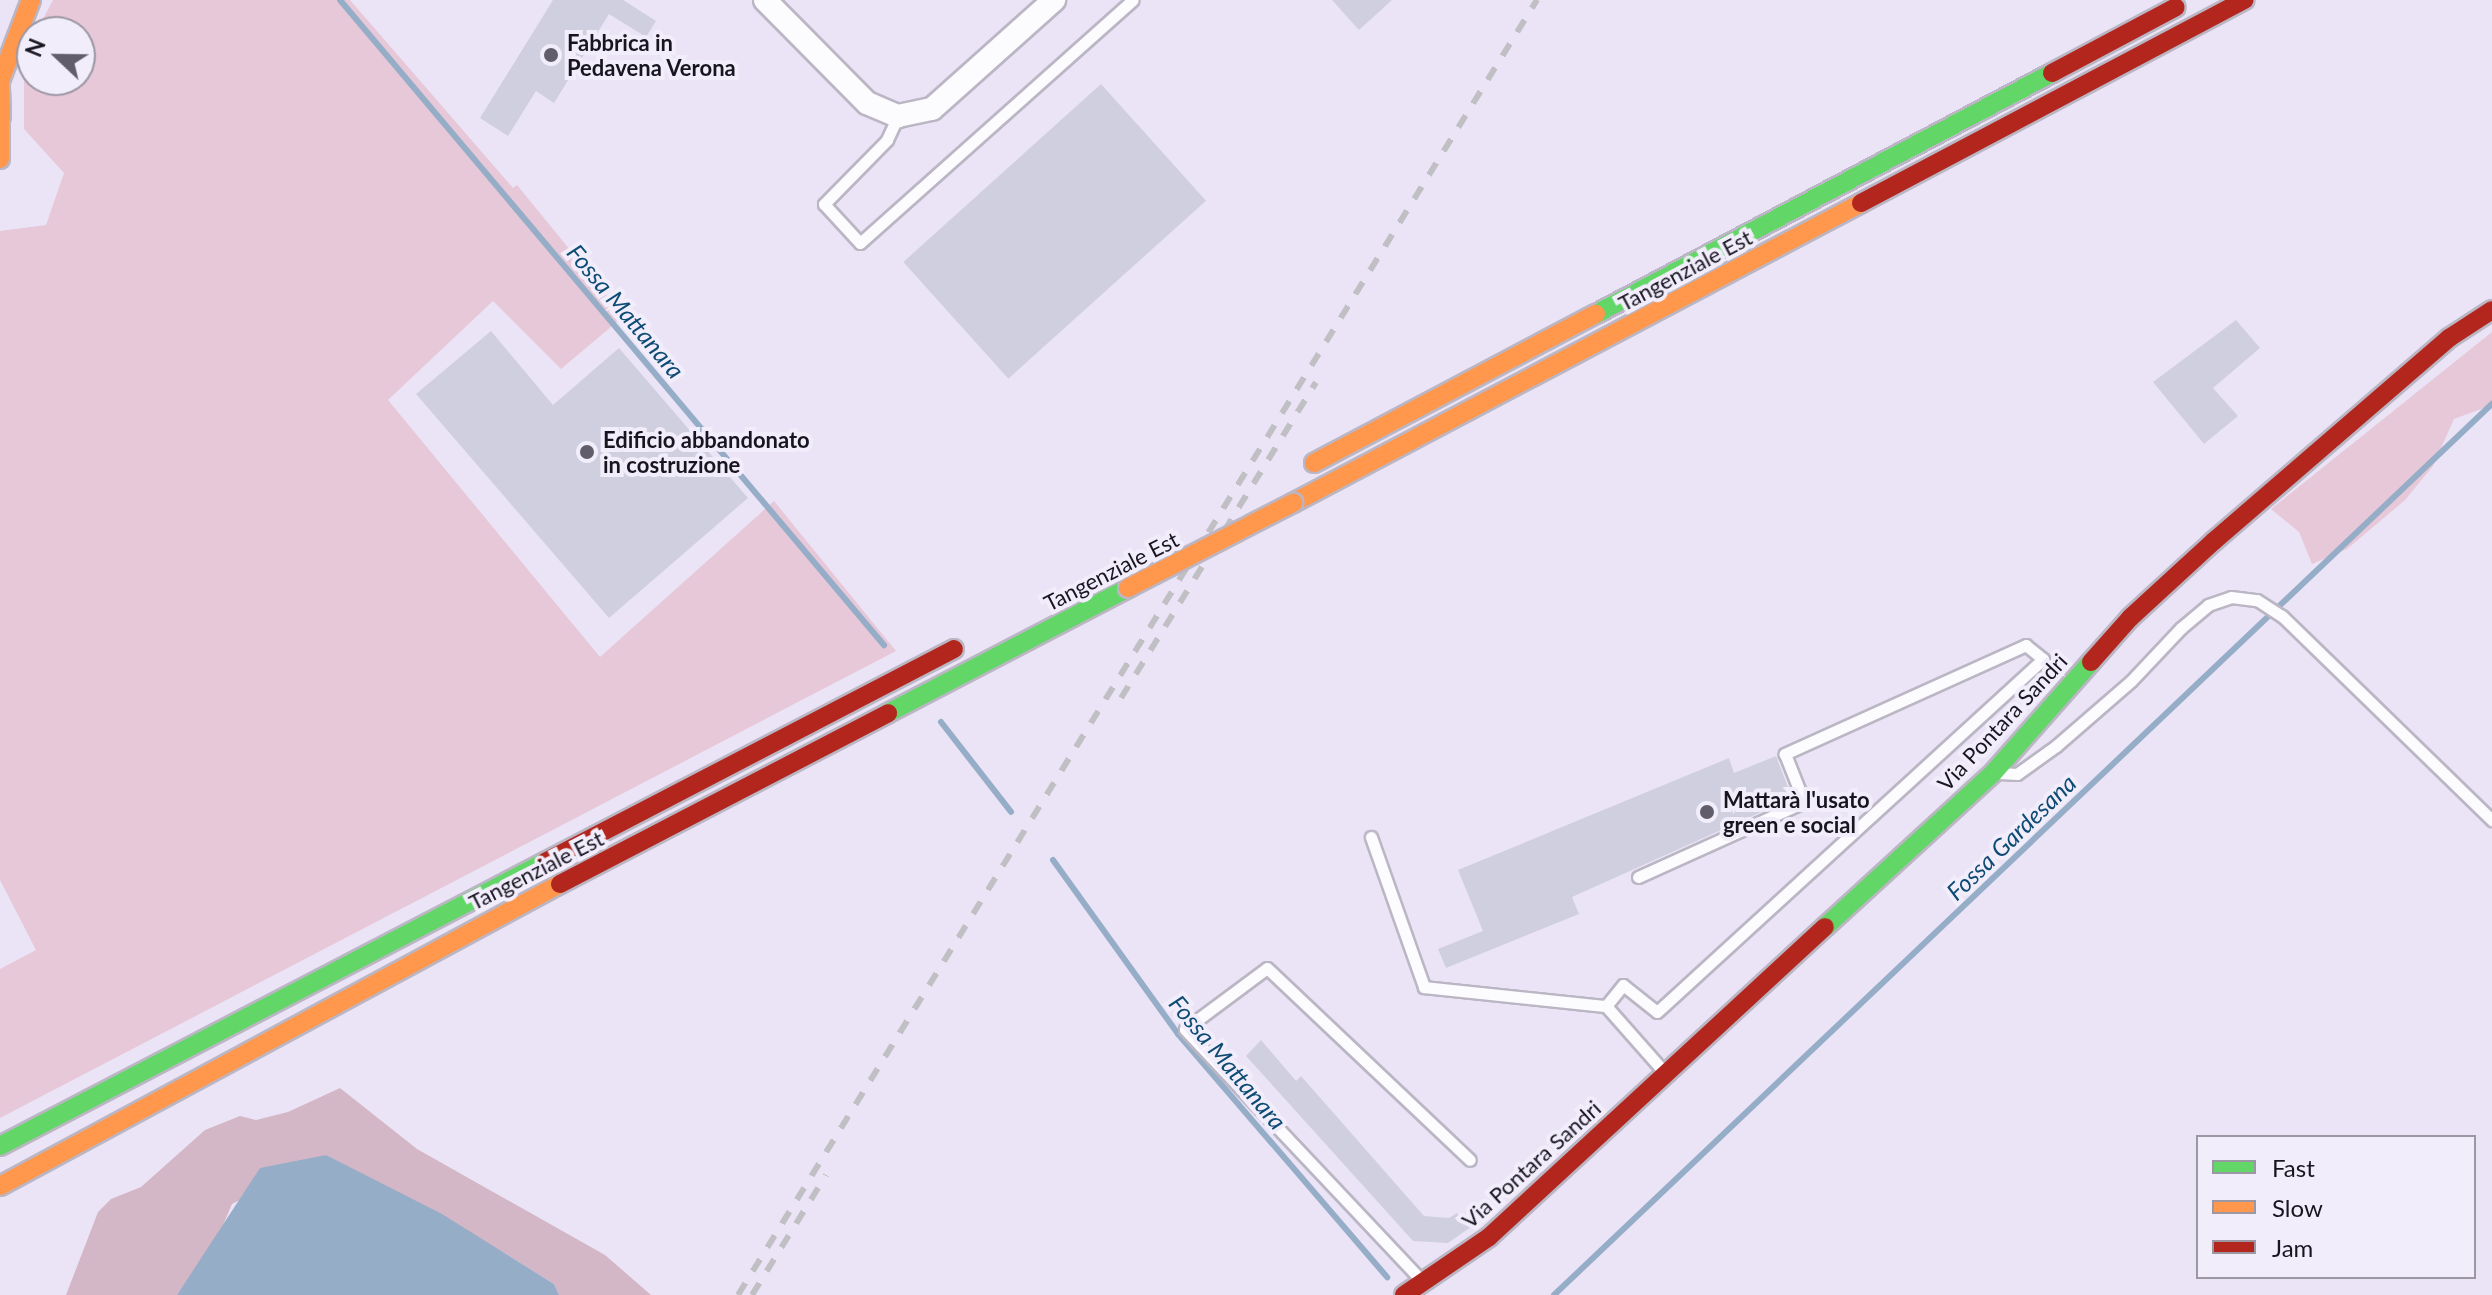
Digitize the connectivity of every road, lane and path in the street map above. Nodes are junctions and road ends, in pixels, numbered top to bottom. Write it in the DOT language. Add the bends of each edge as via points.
graph roads {
  1 [pos="25,0"];
  2 [pos="31,0"];
  3 [pos="765,0"];
  4 [pos="1054,0"];
  5 [pos="1133,0"];
  6 [pos="2189,0"];
  7 [pos="2245,0"];
  8 [pos="0,19"];
  9 [pos="1,116"];
  10 [pos="898,116"];
  11 [pos="0,159"];
  12 [pos="2492,310"];
  13 [pos="1291,475"];
  14 [pos="969,641"];
  15 [pos="1994,772"];
  16 [pos="2492,820"];
  17 [pos="1371,837"];
  18 [pos="1638,877"];
  19 [pos="1606,1006"];
  20 [pos="1666,1074"];
  21 [pos="0,1146"];
  22 [pos="1470,1160"];
  23 [pos="0,1186"];
  24 [pos="1423,1282"];
  25 [pos="1404,1295"];
  1 -- 8 [label="main road"];
  2 -- 9 [label="main road" via="0,81"];
  3 -- 10 [label="street" via="867,103"];
  4 -- 10 [label="street" via="932,109"];
  5 -- 10 [label="lane" via="860,243 824,204 887,140"];
  6 -- 13 [label="main road, Tangenziale Est"];
  7 -- 23 [label="main road, Tangenziale Est, bridge" via="466,933"];
  9 -- 11 [label="main road"];
  12 -- 15 [label="main road, Via Pontara Sandri" via="2449,338 2130,618"];
  14 -- 21 [label="main road, Tangenziale Est"];
  15 -- 16 [label="lane" via="2017,774 2056,746 2208,605 2231,597 2257,600 2282,616"];
  15 -- 20 [label="main road, Via Pontara Sandri"];
  17 -- 19 [label="lane" via="1424,987"];
  18 -- 19 [label="lane" via="1804,802 1785,754 2026,645 2043,659 1657,1012 1623,985"];
  19 -- 20 [label="lane"];
  20 -- 24 [label="main road, Via Pontara Sandri" via="1489,1237"];
  22 -- 24 [label="lane" via="1267,968 1185,1029"];
  24 -- 25 [label="main road, Via Pontara Sandri"];
}
